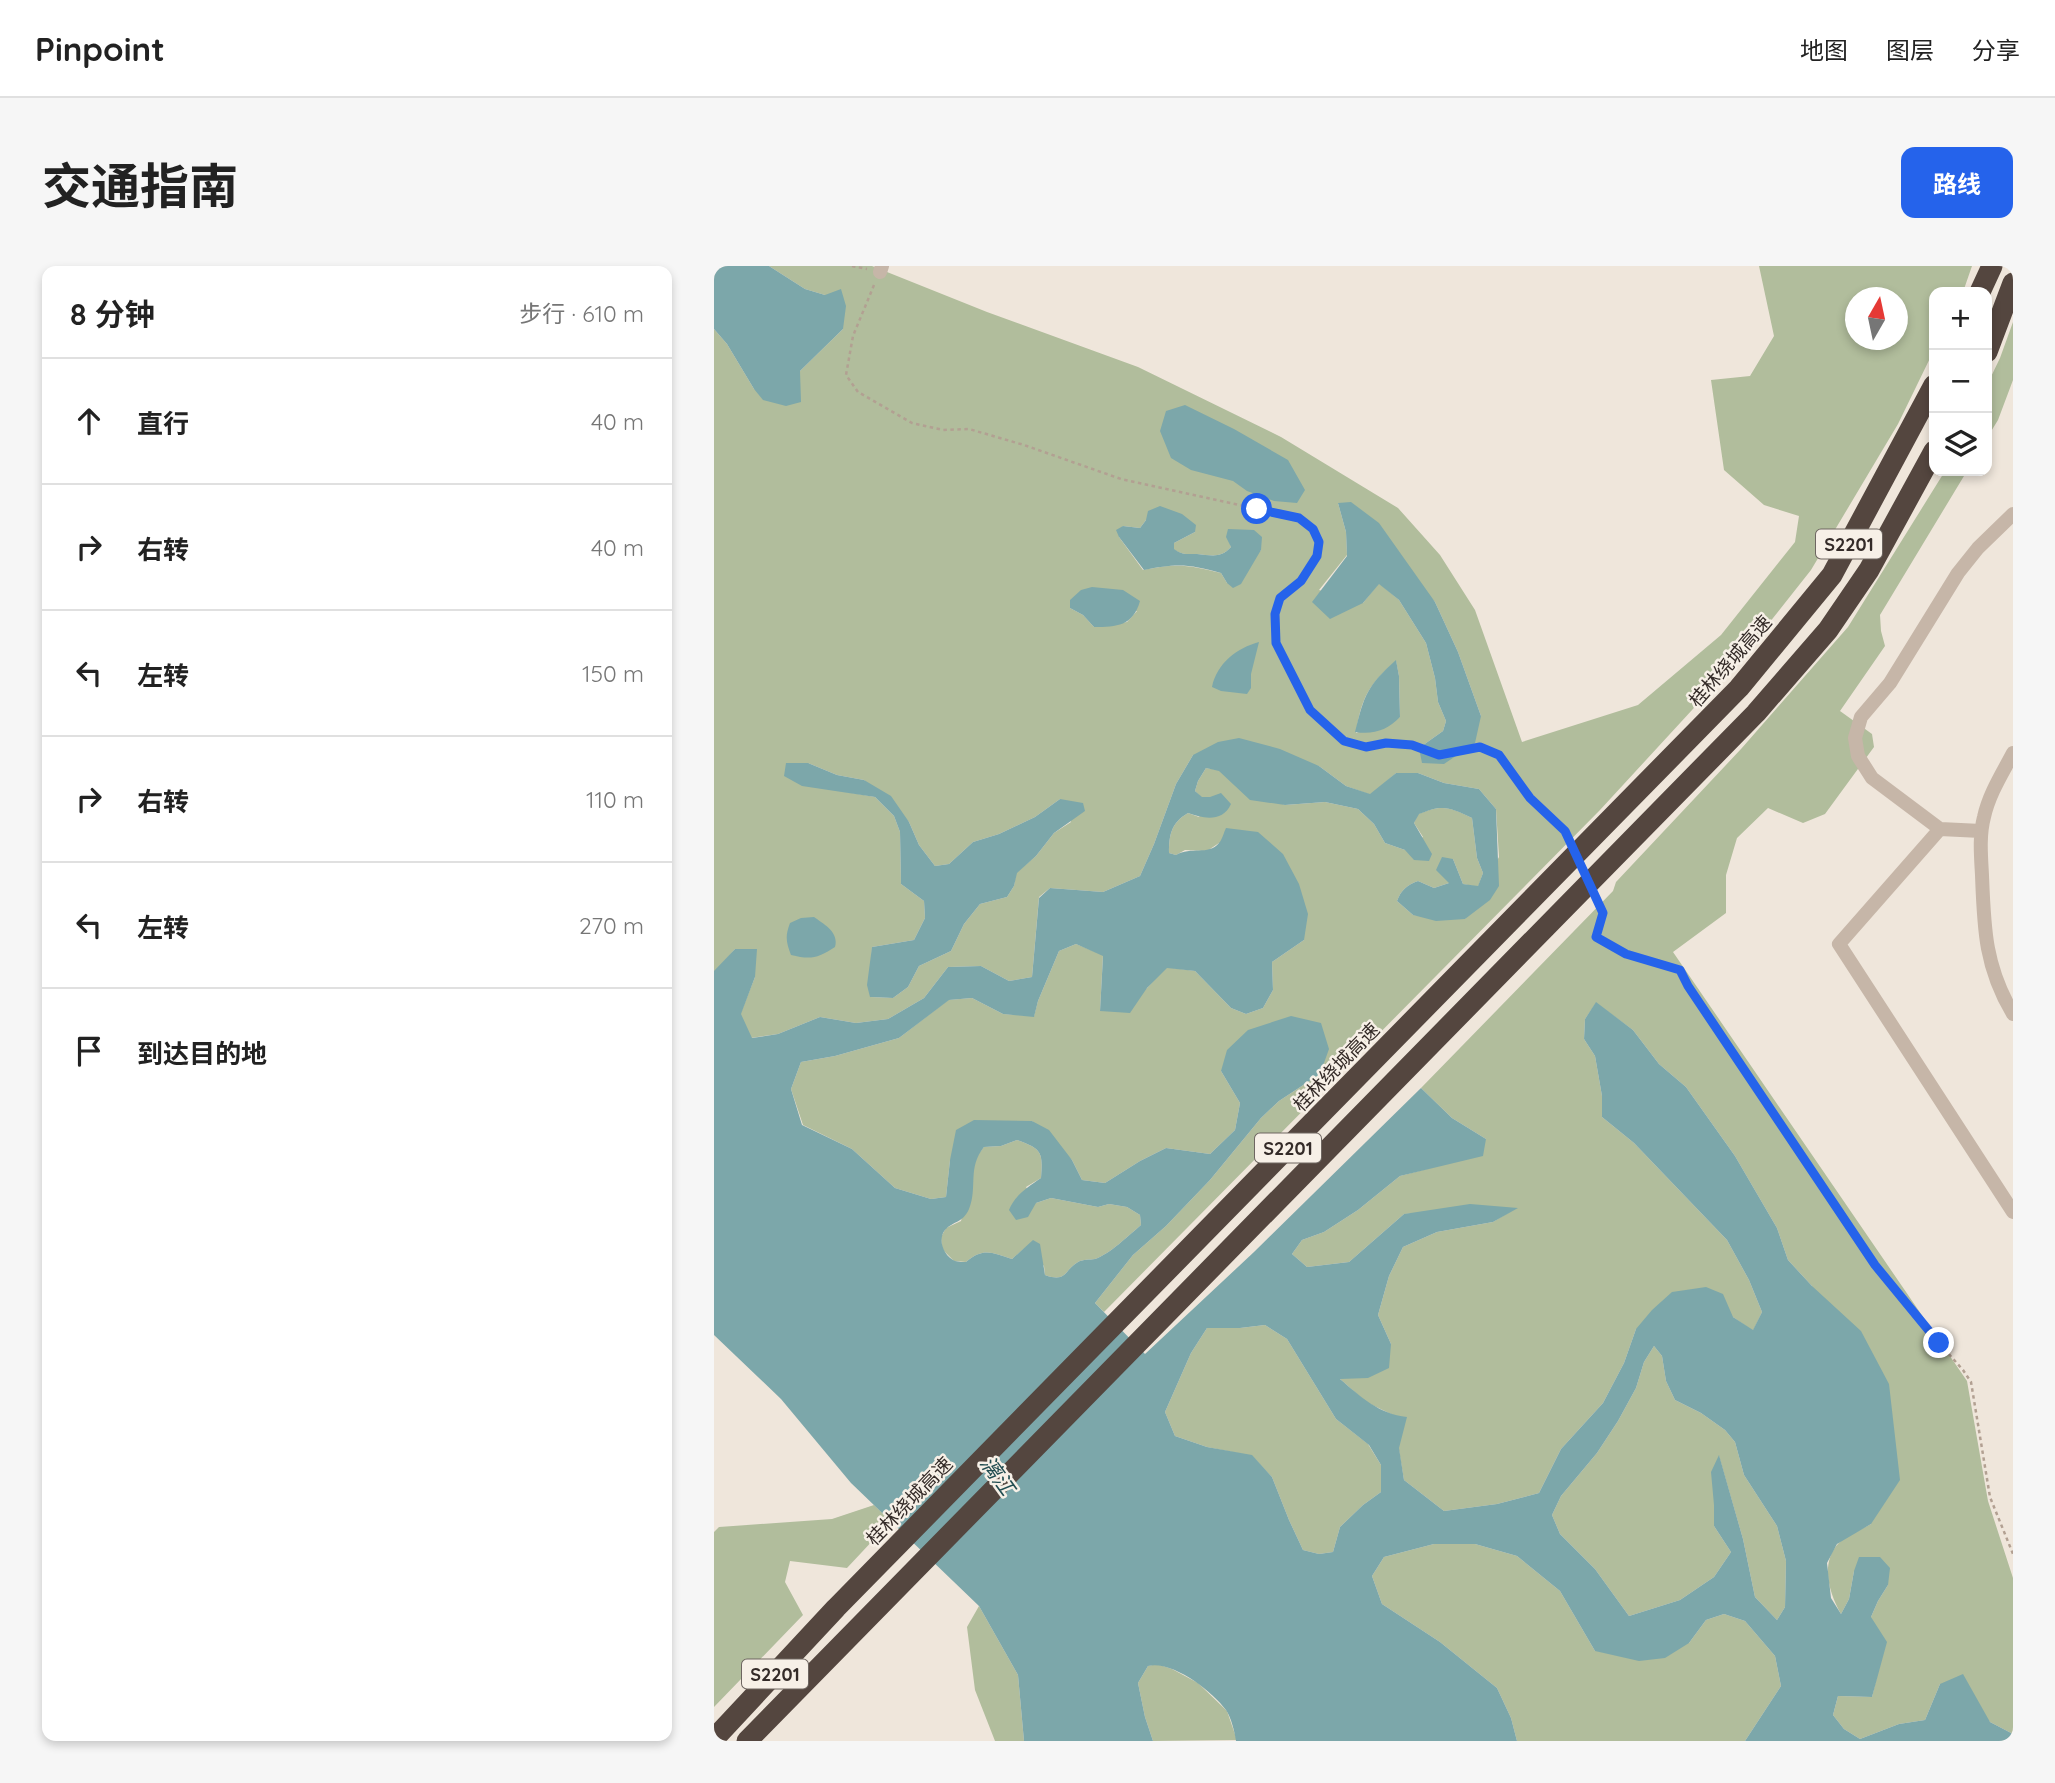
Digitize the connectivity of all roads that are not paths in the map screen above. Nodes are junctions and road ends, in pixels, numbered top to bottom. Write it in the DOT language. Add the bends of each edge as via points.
graph roads {
  1 [pos="1992,266"];
  2 [pos="2013,283"];
  3 [pos="1982,287"];
  4 [pos="1988,350"];
  5 [pos="1929,393"];
  6 [pos="1929,460"];
  7 [pos="2013,514"];
  8 [pos="2013,754"];
  9 [pos="1940,829"];
  10 [pos="1980,831"];
  11 [pos="2013,1014"];
  12 [pos="2013,1212"];
  13 [pos="714,1739"];
  14 [pos="747,1741"];
  1 -- 3 [label="highway"];
  2 -- 4 [label="highway"];
  5 -- 13 [label="highway, 桂林绕城高速 / S2201" via="1832,575 1739,688 836,1608"];
  6 -- 14 [label="highway, S2201" via="1869,570 1828,629 1756,713"];
  7 -- 9 [label="street" via="1958,573 1856,731 1855,749 1872,778"];
  8 -- 10 [label="street" via="1993,789"];
  9 -- 10 [label="street"];
  9 -- 12 [label="street" via="1839,944"];
  10 -- 11 [label="street" via="1984,930 1992,969"];
}
